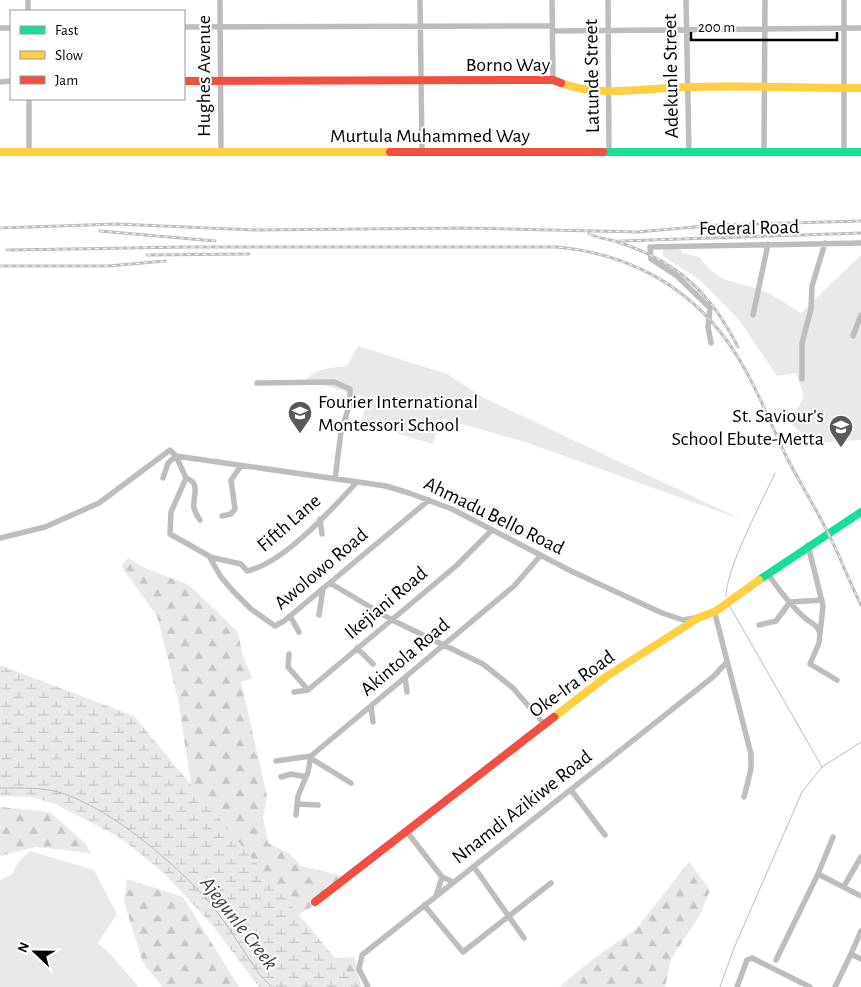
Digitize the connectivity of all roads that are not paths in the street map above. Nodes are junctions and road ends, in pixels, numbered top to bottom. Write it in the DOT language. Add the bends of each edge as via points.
graph roads {
  1 [pos="220,0"];
  2 [pos="420,0"];
  3 [pos="552,0"];
  4 [pos="608,0"];
  5 [pos="686,0"];
  6 [pos="765,0"];
  7 [pos="844,0"];
  8 [pos="420,26"];
  9 [pos="185,27"];
  10 [pos="219,27"];
  11 [pos="861,28"];
  12 [pos="553,29"];
  13 [pos="687,29"];
  14 [pos="844,29"];
  15 [pos="766,30"];
  16 [pos="608,31"];
  17 [pos="553,80"];
  18 [pos="185,81"];
  19 [pos="421,81"];
  20 [pos="220,82"];
  21 [pos="844,86"];
  22 [pos="765,87"];
  23 [pos="687,88"];
  24 [pos="861,88"];
  25 [pos="608,91"];
  26 [pos="29,100"];
  27 [pos="0,152"];
  28 [pos="29,152"];
  29 [pos="221,152"];
  30 [pos="422,152"];
  31 [pos="609,152"];
  32 [pos="689,152"];
  33 [pos="764,152"];
  34 [pos="844,152"];
  35 [pos="861,152"];
  36 [pos="861,243"];
  37 [pos="768,244"];
  38 [pos="825,244"];
  39 [pos="753,315"];
  40 [pos="861,315"];
  41 [pos="853,336"];
  42 [pos="711,344"];
  43 [pos="802,379"];
  44 [pos="258,383"];
  45 [pos="176,456"];
  46 [pos="240,466"];
  47 [pos="163,478"];
  48 [pos="186,478"];
  49 [pos="335,479"];
  50 [pos="357,482"];
  51 [pos="429,500"];
  52 [pos="861,512"];
  53 [pos="222,516"];
  54 [pos="320,519"];
  55 [pos="200,520"];
  56 [pos="492,530"];
  57 [pos="322,534"];
  58 [pos="0,538"];
  59 [pos="808,545"];
  60 [pos="541,555"];
  61 [pos="209,556"];
  62 [pos="768,574"];
  63 [pos="330,583"];
  64 [pos="323,588"];
  65 [pos="822,600"];
  66 [pos="790,602"];
  67 [pos="715,614"];
  68 [pos="319,615"];
  69 [pos="290,616"];
  70 [pos="698,618"];
  71 [pos="392,620"];
  72 [pos="759,625"];
  73 [pos="299,632"];
  74 [pos="820,633"];
  75 [pos="446,644"];
  76 [pos="357,648"];
  77 [pos="290,654"];
  78 [pos="727,662"];
  79 [pos="373,664"];
  80 [pos="405,678"];
  81 [pos="837,680"];
  82 [pos="308,690"];
  83 [pos="294,692"];
  84 [pos="407,692"];
  85 [pos="371,706"];
  86 [pos="373,722"];
  87 [pos="545,725"];
  88 [pos="312,758"];
  89 [pos="276,761"];
  90 [pos="281,777"];
  91 [pos="306,777"];
  92 [pos="350,783"];
  93 [pos="571,790"];
  94 [pos="744,797"];
  95 [pos="297,804"];
  96 [pos="318,805"];
  97 [pos="296,815"];
  98 [pos="407,832"];
  99 [pos="605,835"];
  100 [pos="833,838"];
  101 [pos="861,857"];
  102 [pos="474,867"];
  103 [pos="818,874"];
  104 [pos="442,876"];
  105 [pos="453,882"];
  106 [pos="551,883"];
  107 [pos="844,886"];
  108 [pos="436,896"];
  109 [pos="861,896"];
  110 [pos="315,902"];
  111 [pos="424,905"];
  112 [pos="509,916"];
  113 [pos="861,931"];
  114 [pos="524,938"];
  115 [pos="851,954"];
  116 [pos="861,959"];
  117 [pos="776,960"];
  118 [pos="368,987"];
  119 [pos="738,987"];
  120 [pos="810,987"];
  121 [pos="835,987"];
  1 -- 10 [label="street, Hughes Avenue"];
  2 -- 8 [label="street"];
  3 -- 12 [label="street"];
  4 -- 16 [label="street, Latunde Street"];
  5 -- 13 [label="street, Adekunle Street"];
  6 -- 15 [label="street"];
  7 -- 14 [label="street"];
  8 -- 10 [label="street"];
  8 -- 12 [label="street"];
  8 -- 19 [label="street"];
  9 -- 10 [label="street"];
  10 -- 20 [label="street, Hughes Avenue"];
  11 -- 14 [label="street"];
  12 -- 16 [label="street"];
  12 -- 17 [label="street"];
  13 -- 15 [label="street"];
  13 -- 16 [label="street"];
  13 -- 23 [label="street, Adekunle Street"];
  14 -- 15 [label="street"];
  14 -- 21 [label="street"];
  15 -- 22 [label="street"];
  16 -- 25 [label="street, Latunde Street"];
  17 -- 19 [label="street, Borno Way"];
  17 -- 25 [label="street, Borno Way" via="580,90"];
  18 -- 20 [label="street, Borno Way"];
  19 -- 20 [label="street, Borno Way"];
  19 -- 30 [label="street"];
  20 -- 29 [label="street, Hughes Avenue"];
  21 -- 22 [label="street, Borno Way"];
  21 -- 24 [label="street, Borno Way"];
  21 -- 34 [label="street"];
  22 -- 23 [label="street, Borno Way"];
  22 -- 33 [label="street"];
  23 -- 25 [label="street, Borno Way"];
  23 -- 32 [label="street, Adekunle Street"];
  25 -- 31 [label="street, Latunde Street"];
  26 -- 28 [label="street"];
  27 -- 28 [label="street, Murtula Muhammed Way"];
  28 -- 29 [label="street, Murtula Muhammed Way"];
  29 -- 30 [label="street, Murtula Muhammed Way"];
  30 -- 31 [label="street, Murtula Muhammed Way"];
  31 -- 32 [label="street, Murtula Muhammed Way"];
  32 -- 33 [label="street, Murtula Muhammed Way"];
  33 -- 34 [label="street, Murtula Muhammed Way"];
  34 -- 35 [label="street, Murtula Muhammed Way"];
  36 -- 38 [label="street, Federal Road"];
  37 -- 38 [label="street, Federal Road"];
  37 -- 39 [label="street"];
  37 -- 42 [label="street, Federal Road" via="650,248 651,260 677,276 710,308 708,327"];
  38 -- 43 [label="street" via="812,286 811,309 802,344"];
  40 -- 41 [label="street"];
  44 -- 49 [label="street" via="334,382 350,389"];
  45 -- 46 [label="street, Ahmadu Bello Road"];
  45 -- 47 [label="street" via="168,463"];
  45 -- 48 [label="street"];
  45 -- 58 [label="street" via="170,450 99,504 45,527"];
  46 -- 49 [label="street, Ahmadu Bello Road"];
  46 -- 53 [label="street" via="231,480 235,509 231,514"];
  48 -- 55 [label="street" via="196,487 194,507"];
  48 -- 61 [label="street" via="171,512 170,534"];
  49 -- 50 [label="street, Ahmadu Bello Road"];
  50 -- 51 [label="street, Ahmadu Bello Road" via="386,486"];
  50 -- 54 [label="street, Fifth Lane"];
  51 -- 56 [label="street, Ahmadu Bello Road"];
  51 -- 63 [label="street, Awolowo Road"];
  52 -- 59 [label="street"];
  54 -- 57 [label="street"];
  54 -- 61 [label="street, Fifth Lane" via="262,568 247,571 241,564"];
  56 -- 60 [label="street, Ahmadu Bello Road"];
  56 -- 71 [label="street, Ikejiani Road" via="456,566"];
  59 -- 62 [label="street"];
  59 -- 65 [label="street"];
  60 -- 70 [label="street, Ahmadu Bello Road" via="662,613 683,620"];
  60 -- 75 [label="street, Akintola Road" via="514,586"];
  61 -- 69 [label="street, Awolowo Road" via="221,578 272,625 278,626"];
  62 -- 66 [label="street"];
  62 -- 67 [label="street" via="732,597"];
  63 -- 64 [label="street, Awolowo Road"];
  63 -- 71 [label="street"];
  64 -- 68 [label="street"];
  64 -- 69 [label="street, Awolowo Road"];
  65 -- 66 [label="street"];
  65 -- 74 [label="street"];
  66 -- 72 [label="street" via="776,621"];
  66 -- 74 [label="street" via="806,619 817,625"];
  67 -- 70 [label="street, Oke-Ira Road"];
  67 -- 78 [label="street"];
  69 -- 73 [label="street"];
  70 -- 87 [label="street, Oke-Ira Road" via="607,676"];
  71 -- 75 [label="street"];
  71 -- 76 [label="street, Ikejiani Road"];
  74 -- 81 [label="street" via="820,644 810,664"];
  75 -- 80 [label="street, Akintola Road"];
  75 -- 87 [label="street" via="483,664 513,688"];
  76 -- 79 [label="street"];
  76 -- 82 [label="street, Ikejiani Road"];
  77 -- 82 [label="street" via="288,667"];
  78 -- 93 [label="street, Nnamdi Azikiwe Road" via="713,677"];
  78 -- 94 [label="street" via="751,754"];
  80 -- 84 [label="street"];
  80 -- 85 [label="street, Akintola Road"];
  82 -- 83 [label="street"];
  85 -- 86 [label="street"];
  85 -- 88 [label="street, Akintola Road"];
  87 -- 98 [label="street, Oke-Ira Road"];
  88 -- 89 [label="street"];
  88 -- 91 [label="street"];
  88 -- 92 [label="street"];
  90 -- 91 [label="street" via="291,774"];
  91 -- 95 [label="street"];
  93 -- 99 [label="street"];
  93 -- 102 [label="street, Nnamdi Azikiwe Road"];
  95 -- 96 [label="street"];
  95 -- 97 [label="street"];
  98 -- 104 [label="street"];
  98 -- 110 [label="street, Oke-Ira Road"];
  100 -- 103 [label="street"];
  101 -- 107 [label="street"];
  102 -- 105 [label="street, Nnamdi Azikiwe Road"];
  102 -- 112 [label="street"];
  103 -- 107 [label="street"];
  103 -- 117 [label="street"];
  104 -- 105 [label="street"];
  104 -- 108 [label="street"];
  105 -- 108 [label="street, Nnamdi Azikiwe Road"];
  106 -- 112 [label="street"];
  107 -- 109 [label="street"];
  108 -- 111 [label="street, Nnamdi Azikiwe Road"];
  111 -- 112 [label="street" via="462,952"];
  111 -- 118 [label="street, Nnamdi Azikiwe Road" via="362,955 359,969"];
  112 -- 114 [label="street"];
  113 -- 115 [label="street"];
  115 -- 116 [label="street"];
  115 -- 121 [label="street"];
  119 -- 120 [label="street" via="747,960 752,958"];
}
